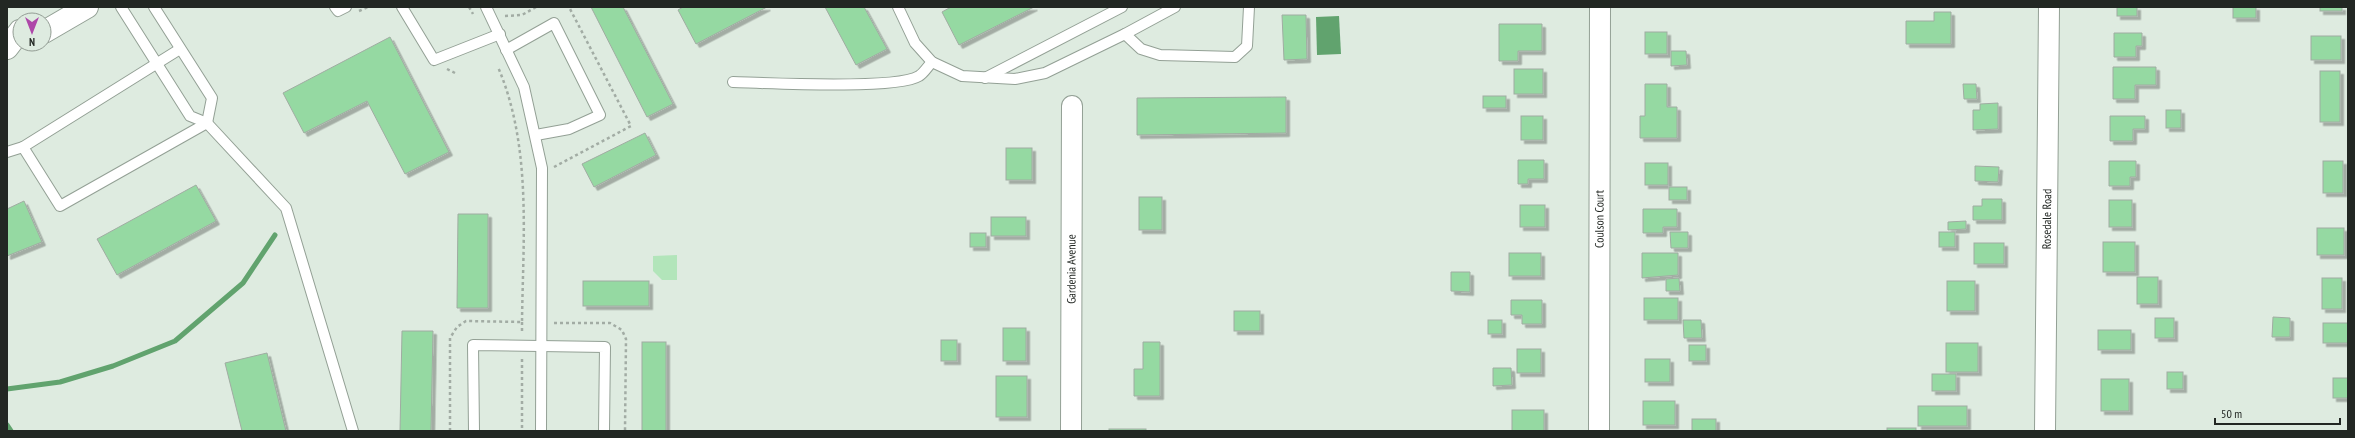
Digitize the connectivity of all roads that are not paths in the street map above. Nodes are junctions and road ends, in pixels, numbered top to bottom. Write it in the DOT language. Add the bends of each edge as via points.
graph roads {
  1 [pos="87,7"];
  2 [pos="121,7"];
  3 [pos="154,7"];
  4 [pos="335,7"];
  5 [pos="346,7"];
  6 [pos="402,7"];
  7 [pos="486,7"];
  8 [pos="898,7"];
  9 [pos="1122,7"];
  10 [pos="1175,7"];
  11 [pos="1248,7"];
  12 [pos="1600,7"];
  13 [pos="2049,7"];
  14 [pos="52,27"];
  15 [pos="500,34"];
  16 [pos="1125,34"];
  17 [pos="180,49"];
  18 [pos="506,50"];
  19 [pos="932,62"];
  20 [pos="156,66"];
  21 [pos="984,79"];
  22 [pos="733,82"];
  23 [pos="1072,106"];
  24 [pos="207,123"];
  25 [pos="536,135"];
  26 [pos="23,146"];
  27 [pos="7,152"];
  28 [pos="540,346"];
  29 [pos="353,431"];
  30 [pos="474,431"];
  31 [pos="540,431"];
  32 [pos="604,431"];
  33 [pos="1071,431"];
  34 [pos="1598,431"];
  35 [pos="2045,431"];
  1 -- 14 [label="street"];
  2 -- 20 [label="lane"];
  3 -- 17 [label="lane"];
  4 -- 5 [label="lane" via="338,11"];
  6 -- 15 [label="lane" via="434,60"];
  7 -- 15 [label="lane"];
  8 -- 19 [label="lane" via="915,43"];
  9 -- 21 [label="lane"];
  10 -- 16 [label="lane"];
  11 -- 16 [label="lane" via="1247,46 1235,57 1160,55 1141,49"];
  12 -- 34 [label="street, Coulson Court"];
  13 -- 35 [label="street, Rosedale Road"];
  15 -- 18 [label="lane"];
  16 -- 21 [label="lane" via="1045,73 1015,80"];
  17 -- 20 [label="lane"];
  17 -- 24 [label="lane" via="212,98"];
  18 -- 25 [label="lane" via="524,87"];
  18 -- 25 [label="lane" via="554,23 600,115 568,129"];
  19 -- 21 [label="lane" via="962,76"];
  19 -- 22 [label="lane" via="920,76 902,82"];
  20 -- 24 [label="lane" via="190,116"];
  20 -- 26 [label="lane"];
  23 -- 33 [label="street, Gardenia Avenue"];
  24 -- 26 [label="lane" via="60,206"];
  24 -- 29 [label="lane" via="286,208"];
  25 -- 28 [label="lane" via="542,168"];
  26 -- 27 [label="lane"];
  28 -- 30 [label="lane" via="473,345"];
  28 -- 31 [label="lane"];
  28 -- 32 [label="lane" via="605,347"];
}
